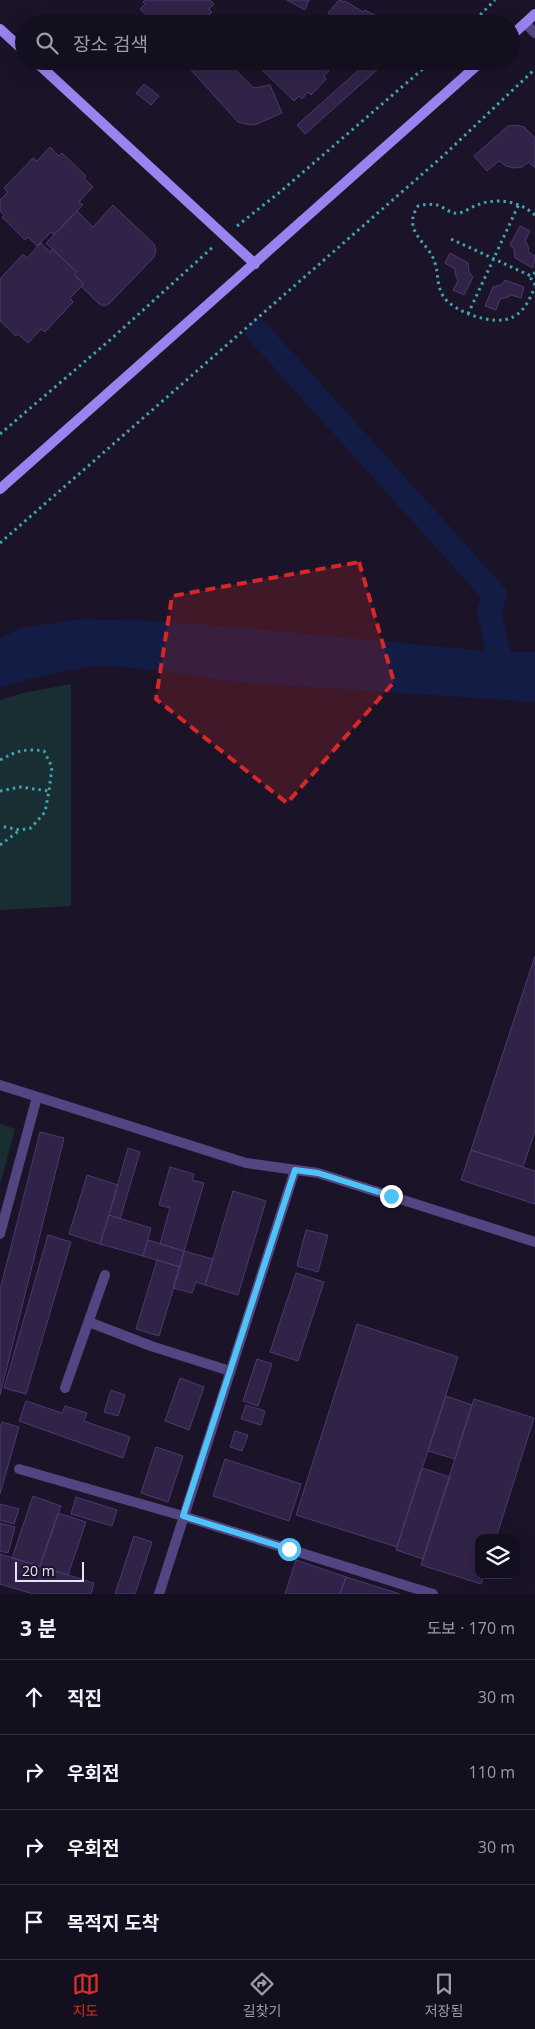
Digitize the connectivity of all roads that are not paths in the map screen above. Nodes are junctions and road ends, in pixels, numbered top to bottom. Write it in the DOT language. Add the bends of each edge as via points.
graph roads {
  1 [pos="535,14"];
  2 [pos="526,23"];
  3 [pos="520,28"];
  4 [pos="0,29"];
  5 [pos="535,33"];
  6 [pos="15,43"];
  7 [pos="45,70"];
  8 [pos="472,70"];
  9 [pos="255,264"];
  10 [pos="1,487"];
  11 [pos="0,1085"];
  12 [pos="37,1097"];
  13 [pos="295,1170"];
  14 [pos="0,1234"];
  15 [pos="535,1242"];
  16 [pos="105,1276"];
  17 [pos="89,1322"];
  18 [pos="230,1371"];
  19 [pos="65,1388"];
  20 [pos="20,1469"];
  21 [pos="183,1516"];
  22 [pos="159,1594"];
  23 [pos="433,1594"];
  1 -- 2 [label="main road"];
  2 -- 3 [label="main road"];
  2 -- 5 [label="street"];
  4 -- 6 [label="main road"];
  7 -- 9 [label="main road"];
  8 -- 9 [label="main road"];
  9 -- 10 [label="main road"];
  11 -- 12 [label="street"];
  12 -- 13 [label="street" via="246,1163"];
  12 -- 14 [label="street"];
  13 -- 15 [label="street" via="318,1173"];
  13 -- 18 [label="street"];
  16 -- 17 [label="street"];
  17 -- 18 [label="street"];
  17 -- 19 [label="street"];
  18 -- 21 [label="street"];
  20 -- 21 [label="street"];
  21 -- 22 [label="street"];
  21 -- 23 [label="street"];
}
